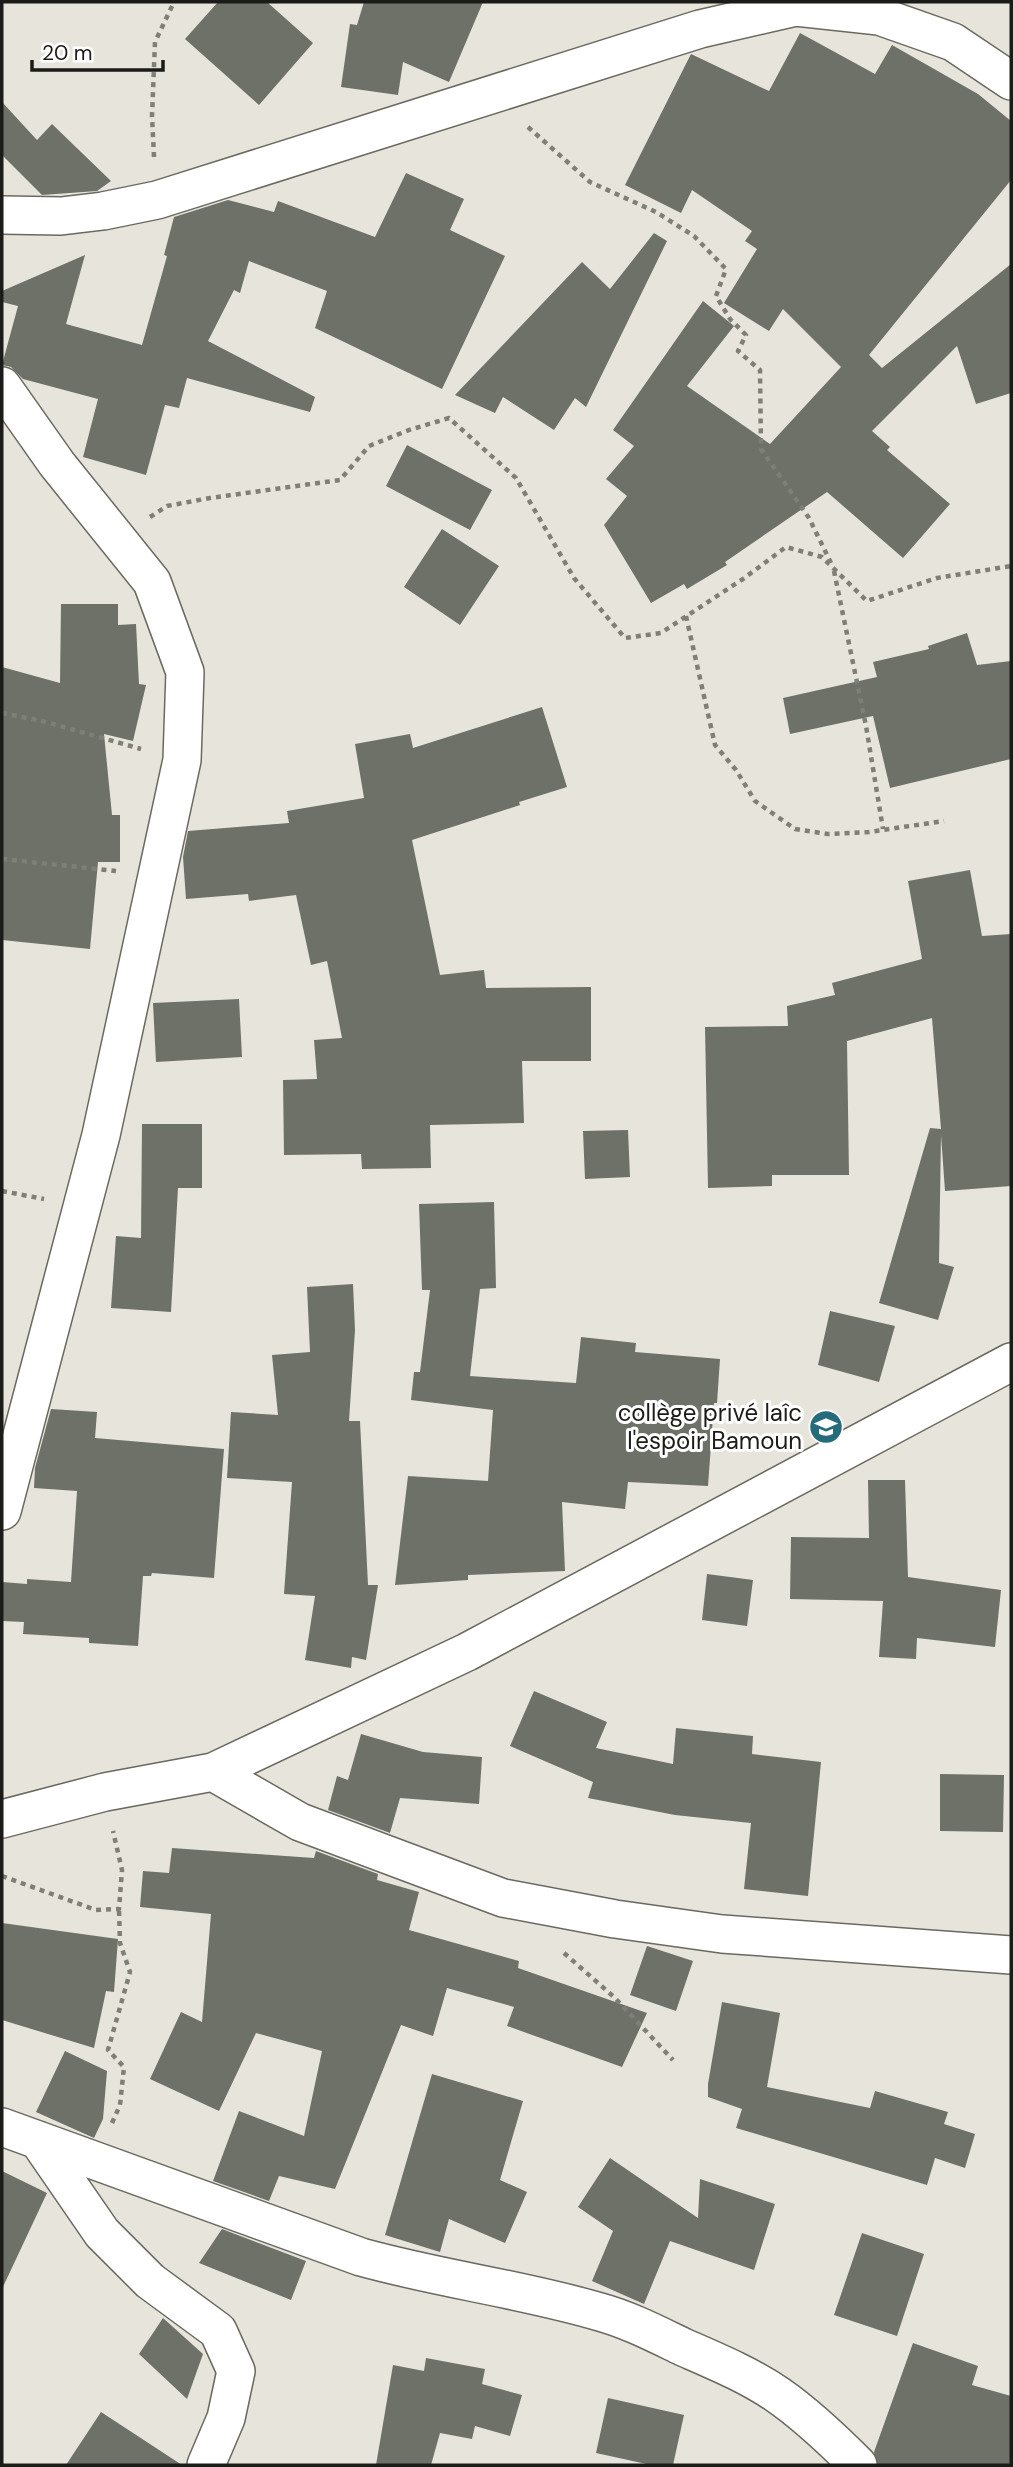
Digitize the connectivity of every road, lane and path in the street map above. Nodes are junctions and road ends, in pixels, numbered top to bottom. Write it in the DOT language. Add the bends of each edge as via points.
graph roads {
  1 [pos="174,2"];
  2 [pos="1011,81"];
  3 [pos="485,95"];
  4 [pos="157,200"];
  5 [pos="2,215"];
  6 [pos="2,386"];
  7 [pos="117,539"];
  8 [pos="1011,566"];
  9 [pos="833,568"];
  10 [pos="686,616"];
  11 [pos="2,713"];
  12 [pos="183,760"];
  13 [pos="944,821"];
  14 [pos="883,830"];
  15 [pos="2,859"];
  16 [pos="157,875"];
  17 [pos="1011,1362"];
  18 [pos="2,1511"];
  19 [pos="213,1772"];
  20 [pos="105,1792"];
  21 [pos="2,1819"];
  22 [pos="2,1876"];
  23 [pos="120,1909"];
  24 [pos="563,1952"];
  25 [pos="1011,1955"];
  26 [pos="673,2060"];
  27 [pos="2,2127"];
  28 [pos="38,2140"];
  29 [pos="94,2160"];
  30 [pos="206,2465"];
  31 [pos="858,2465"];
  1 -- 4 [label="path" via="155,42 152,116"];
  2 -- 3 [label="street" via="953,42 879,16 796,7 699,29"];
  3 -- 4 [label="street"];
  3 -- 9 [label="path" via="544,139 590,182 656,212 694,236 726,269 716,296 746,335 738,351 760,370 761,449 809,518"];
  4 -- 5 [label="street" via="61,216"];
  6 -- 7 [label="street"];
  7 -- 10 [label="path" via="167,506 340,481 369,446 449,418 516,478 574,578 625,638 661,633"];
  7 -- 12 [label="street" via="152,582 185,671"];
  8 -- 9 [label="path" via="937,578 867,601"];
  9 -- 10 [label="path" via="822,557 786,547"];
  9 -- 14 [label="path"];
  10 -- 14 [label="path" via="715,745 755,801 795,829 828,834"];
  11 -- 12 [label="path"];
  12 -- 16 [label="street"];
  13 -- 14 [label="path"];
  15 -- 16 [label="path"];
  16 -- 18 [label="street" via="101,1135"];
  17 -- 19 [label="street" via="467,1652"];
  19 -- 20 [label="street"];
  19 -- 25 [label="street" via="300,1822 503,1898 722,1934"];
  20 -- 21 [label="street"];
  20 -- 23 [label="path" via="122,1870"];
  22 -- 23 [label="path" via="96,1910"];
  23 -- 29 [label="path" via="120,1943 130,1972 108,2050 124,2067 120,2105"];
  24 -- 26 [label="path" via="614,1997"];
  27 -- 28 [label="street"];
  28 -- 29 [label="street"];
  28 -- 30 [label="street" via="102,2233 150,2281 218,2331 236,2371 226,2418"];
  29 -- 31 [label="street" via="361,2258 566,2303 647,2329 777,2394"];
}
